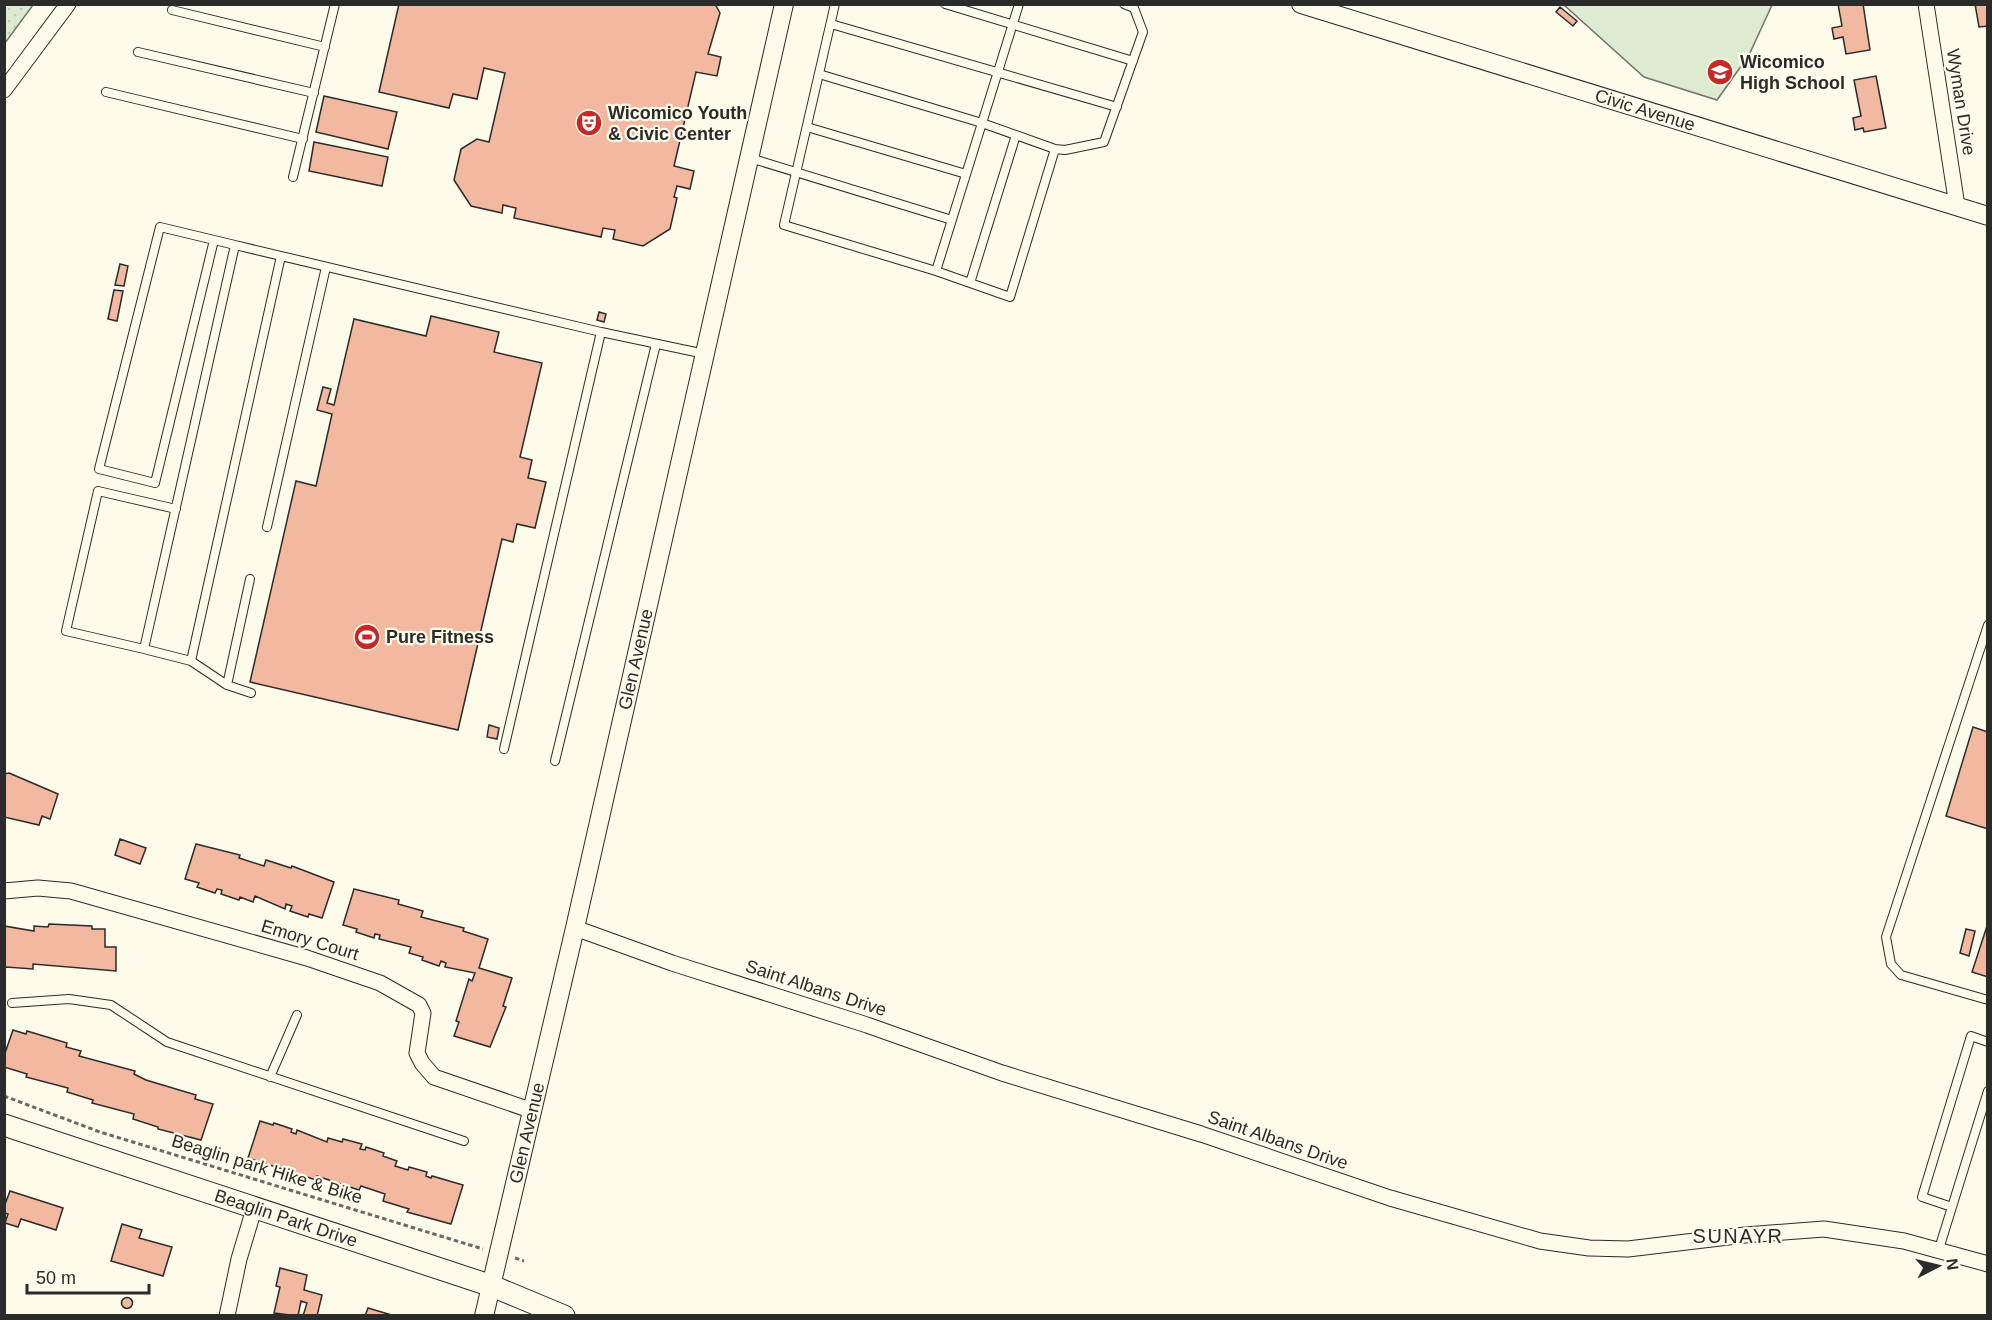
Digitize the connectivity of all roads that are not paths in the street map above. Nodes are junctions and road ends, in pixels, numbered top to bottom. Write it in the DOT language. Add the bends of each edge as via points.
graph roads {
  1 [pos="68,4"];
  2 [pos="335,4"];
  3 [pos="784,4"];
  4 [pos="836,4"];
  5 [pos="945,4"];
  6 [pos="1019,4"];
  7 [pos="1124,4"];
  8 [pos="1301,4"];
  9 [pos="1926,4"];
  10 [pos="172,10"];
  11 [pos="831,24"];
  12 [pos="1012,25"];
  13 [pos="325,47"];
  14 [pos="138,52"];
  15 [pos="1133,61"];
  16 [pos="998,71"];
  17 [pos="819,74"];
  18 [pos="4,90"];
  19 [pos="106,92"];
  20 [pos="314,93"];
  21 [pos="1117,107"];
  22 [pos="982,123"];
  23 [pos="807,127"];
  24 [pos="1016,135"];
  25 [pos="303,139"];
  26 [pos="1055,149"];
  27 [pos="749,158"];
  28 [pos="796,171"];
  29 [pos="966,174"];
  30 [pos="293,177"];
  31 [pos="1957,206"];
  32 [pos="1988,216"];
  33 [pos="952,220"];
  34 [pos="214,240"];
  35 [pos="235,245"];
  36 [pos="280,256"];
  37 [pos="326,267"];
  38 [pos="936,271"];
  39 [pos="970,283"];
  40 [pos="601,332"];
  41 [pos="656,344"];
  42 [pos="705,354"];
  43 [pos="176,509"];
  44 [pos="267,527"];
  45 [pos="250,579"];
  46 [pos="1988,625"];
  47 [pos="144,649"];
  48 [pos="191,661"];
  49 [pos="227,685"];
  50 [pos="251,693"];
  51 [pos="504,749"];
  52 [pos="555,761"];
  53 [pos="4,891"];
  54 [pos="575,928"];
  55 [pos="1988,1000"];
  56 [pos="12,1003"];
  57 [pos="297,1015"];
  58 [pos="1988,1042"];
  59 [pos="270,1077"];
  60 [pos="1988,1091"];
  61 [pos="533,1111"];
  62 [pos="4,1125"];
  63 [pos="464,1141"];
  64 [pos="1952,1207"];
  65 [pos="254,1209"];
  66 [pos="1938,1251"];
  67 [pos="1988,1264"];
  68 [pos="492,1286"];
  69 [pos="227,1316"];
  70 [pos="484,1316"];
  71 [pos="564,1316"];
  1 -- 18 [label="street"];
  2 -- 13 [label="lane"];
  3 -- 27 [label="street, Glen Avenue"];
  4 -- 11 [label="lane"];
  5 -- 12 [label="lane"];
  6 -- 12 [label="lane"];
  7 -- 15 [label="lane" via="1134,8 1143,32"];
  8 -- 31 [label="street, Civic Avenue"];
  9 -- 31 [label="street, Wyman Drive"];
  10 -- 13 [label="lane"];
  11 -- 16 [label="lane"];
  11 -- 17 [label="lane"];
  12 -- 15 [label="lane"];
  12 -- 16 [label="lane"];
  13 -- 20 [label="lane"];
  14 -- 20 [label="lane"];
  15 -- 21 [label="lane"];
  16 -- 21 [label="lane"];
  16 -- 22 [label="lane"];
  17 -- 22 [label="lane"];
  17 -- 23 [label="lane"];
  19 -- 25 [label="lane"];
  20 -- 25 [label="lane"];
  21 -- 26 [label="lane" via="1104,142"];
  22 -- 24 [label="lane"];
  22 -- 29 [label="lane"];
  23 -- 28 [label="lane"];
  23 -- 29 [label="lane"];
  24 -- 26 [label="lane"];
  24 -- 39 [label="lane"];
  25 -- 30 [label="lane"];
  26 -- 39 [label="lane" via="1010,297"];
  27 -- 28 [label="lane"];
  27 -- 42 [label="street, Glen Avenue"];
  28 -- 33 [label="lane"];
  28 -- 38 [label="lane" via="784,225"];
  29 -- 33 [label="lane"];
  31 -- 32 [label="street, Civic Avenue"];
  33 -- 38 [label="lane"];
  34 -- 34 [label="lane" via="160,227 99,469 155,483"];
  34 -- 35 [label="lane"];
  35 -- 36 [label="lane"];
  35 -- 43 [label="lane"];
  36 -- 37 [label="lane"];
  36 -- 48 [label="lane"];
  37 -- 40 [label="lane"];
  37 -- 44 [label="lane"];
  38 -- 39 [label="lane"];
  40 -- 41 [label="lane"];
  40 -- 51 [label="lane"];
  41 -- 42 [label="lane"];
  41 -- 52 [label="lane"];
  42 -- 54 [label="street, Glen Avenue"];
  43 -- 47 [label="lane"];
  43 -- 47 [label="lane" via="98,491 95,503 66,631"];
  45 -- 49 [label="lane"];
  46 -- 55 [label="lane" via="1886,937 1891,964 1901,975"];
  47 -- 48 [label="lane"];
  48 -- 49 [label="lane"];
  49 -- 50 [label="lane"];
  53 -- 61 [label="street, Emory Court" via="71,891 307,958 380,983 419,1005 423,1014 417,1053 434,1077"];
  54 -- 61 [label="street, Glen Avenue"];
  54 -- 66 [label="street, Saint Albans Drive" via="1002,1073 1390,1198 1540,1240 1628,1249 1824,1229 1894,1239"];
  56 -- 59 [label="lane" via="69,999 111,1005 167,1042"];
  57 -- 59 [label="lane"];
  58 -- 64 [label="lane" via="1971,1036 1922,1197"];
  59 -- 63 [label="lane"];
  60 -- 64 [label="lane"];
  61 -- 68 [label="street, Glen Avenue"];
  62 -- 65 [label="main road, Beaglin Park Drive"];
  64 -- 66 [label="lane"];
  65 -- 68 [label="main road, Beaglin Park Drive"];
  65 -- 69 [label="street"];
  66 -- 67 [label="street, Saint Albans Drive"];
  68 -- 70 [label="street, Glen Avenue"];
  68 -- 71 [label="main road, Beaglin Park Drive"];
}
